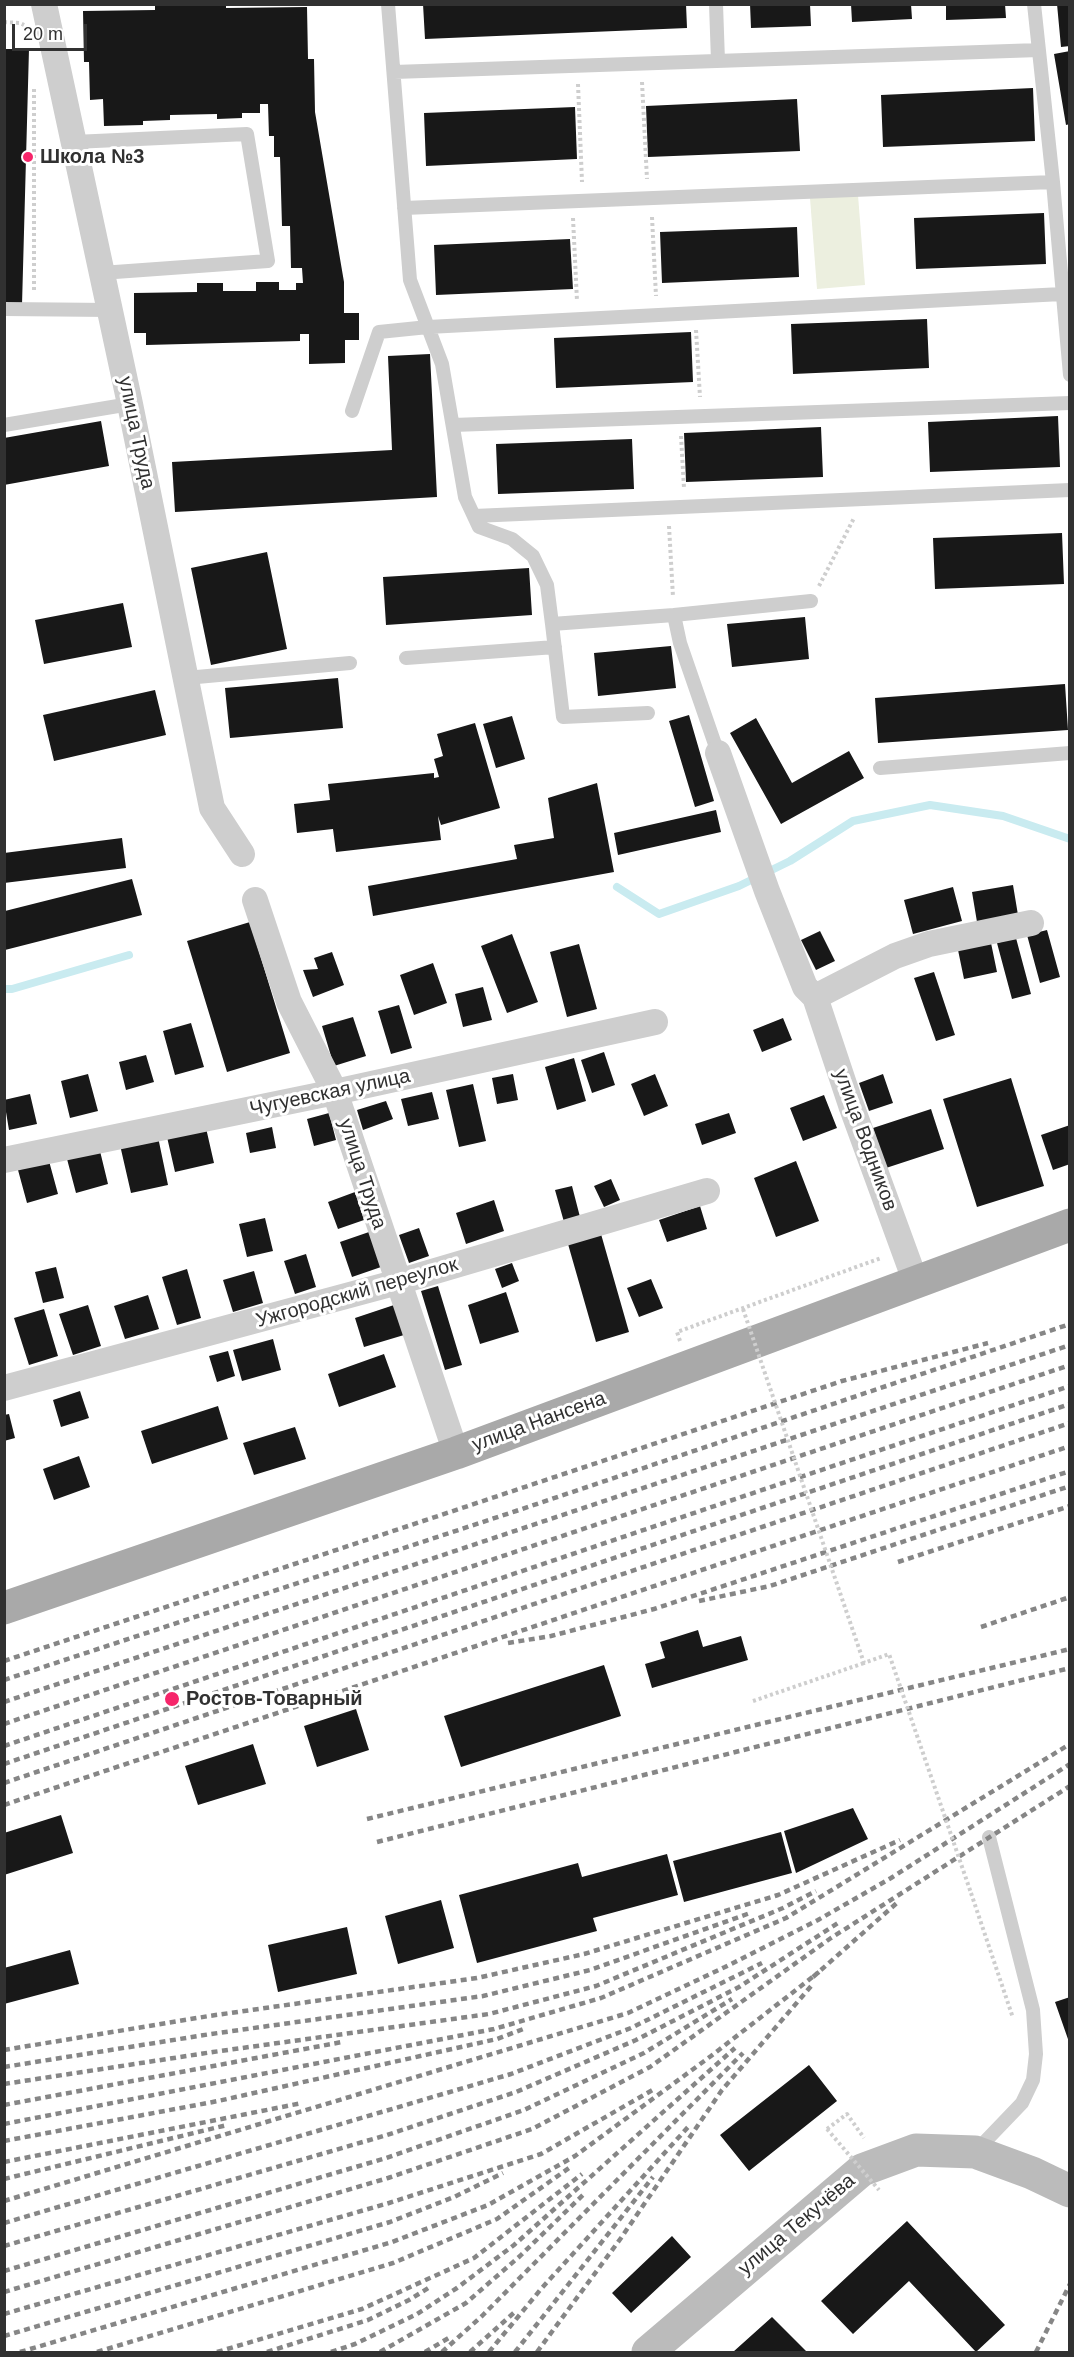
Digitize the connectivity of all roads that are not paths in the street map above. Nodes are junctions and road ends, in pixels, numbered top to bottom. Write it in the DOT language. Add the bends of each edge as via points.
graph roads {
  1 [pos="44,4"];
  2 [pos="388,4"];
  3 [pos="716,4"];
  4 [pos="1034,4"];
  5 [pos="1039,50"];
  6 [pos="718,61"];
  7 [pos="394,72"];
  8 [pos="74,142"];
  9 [pos="1053,182"];
  10 [pos="404,208"];
  11 [pos="101,273"];
  12 [pos="1062,294"];
  13 [pos="4,309"];
  14 [pos="110,310"];
  15 [pos="428,327"];
  16 [pos="1070,375"];
  17 [pos="1070,403"];
  18 [pos="130,404"];
  19 [pos="352,411"];
  20 [pos="4,424"];
  21 [pos="453,425"];
  22 [pos="1070,490"];
  23 [pos="474,516"];
  24 [pos="811,601"];
  25 [pos="674,615"];
  26 [pos="552,624"];
  27 [pos="555,647"];
  28 [pos="406,658"];
  29 [pos="350,663"];
  30 [pos="186,678"];
  31 [pos="648,713"];
  32 [pos="718,753"];
  33 [pos="1070,753"];
  34 [pos="880,768"];
  35 [pos="243,854"];
  36 [pos="255,900"];
  37 [pos="1031,923"];
  38 [pos="815,997"];
  39 [pos="655,1022"];
  40 [pos="335,1092"];
  41 [pos="4,1160"];
  42 [pos="707,1191"];
  43 [pos="1070,1225"];
  44 [pos="398,1282"];
  45 [pos="916,1283"];
  46 [pos="4,1388"];
  47 [pos="456,1453"];
  48 [pos="4,1608"];
  49 [pos="989,1837"];
  50 [pos="975,2152"];
  51 [pos="1070,2191"];
  52 [pos="648,2352"];
  1 -- 8 [label="street, улица Труда"];
  2 -- 7 [label="lane"];
  3 -- 6 [label="lane"];
  4 -- 5 [label="lane"];
  5 -- 6 [label="lane"];
  5 -- 9 [label="lane"];
  6 -- 7 [label="lane"];
  7 -- 10 [label="lane"];
  8 -- 11 [label="street, улица Труда"];
  8 -- 11 [label="lane" via="247,134 268,261"];
  9 -- 10 [label="lane"];
  9 -- 12 [label="lane"];
  10 -- 15 [label="lane" via="410,280"];
  11 -- 14 [label="street, улица Труда"];
  12 -- 15 [label="lane"];
  12 -- 16 [label="lane"];
  13 -- 14 [label="lane"];
  14 -- 18 [label="street, улица Труда"];
  15 -- 19 [label="lane" via="378,332"];
  15 -- 21 [label="lane" via="442,364"];
  17 -- 21 [label="lane"];
  18 -- 20 [label="lane"];
  18 -- 30 [label="street, улица Труда"];
  21 -- 23 [label="lane" via="465,496"];
  22 -- 23 [label="lane"];
  23 -- 26 [label="lane" via="479,527 512,538 533,556 547,585"];
  24 -- 25 [label="lane"];
  25 -- 26 [label="lane"];
  25 -- 32 [label="lane"];
  26 -- 27 [label="lane"];
  27 -- 28 [label="lane"];
  27 -- 31 [label="lane" via="563,717"];
  29 -- 30 [label="lane"];
  30 -- 35 [label="street, улица Труда" via="212,808"];
  32 -- 38 [label="street, улица Водников" via="805,987"];
  33 -- 34 [label="lane"];
  36 -- 40 [label="street, улица Труда" via="289,1002"];
  37 -- 38 [label="street" via="929,944 896,956"];
  38 -- 45 [label="street, улица Водников"];
  39 -- 40 [label="street, Чугуевская улица"];
  40 -- 41 [label="street, Чугуевская улица"];
  40 -- 44 [label="street, улица Труда"];
  42 -- 44 [label="street, Ужгородский переулок"];
  43 -- 45 [label="main road, улица Нансена"];
  44 -- 46 [label="street, Ужгородский переулок"];
  44 -- 47 [label="street, улица Труда"];
  45 -- 47 [label="main road, улица Нансена"];
  47 -- 48 [label="main road, улица Нансена"];
  49 -- 50 [label="lane" via="1033,2010 1036,2054 1033,2080 1022,2103"];
  50 -- 51 [label="main road, улица Текучёва"];
  50 -- 52 [label="main road, улица Текучёва" via="916,2150 862,2170"];
}
